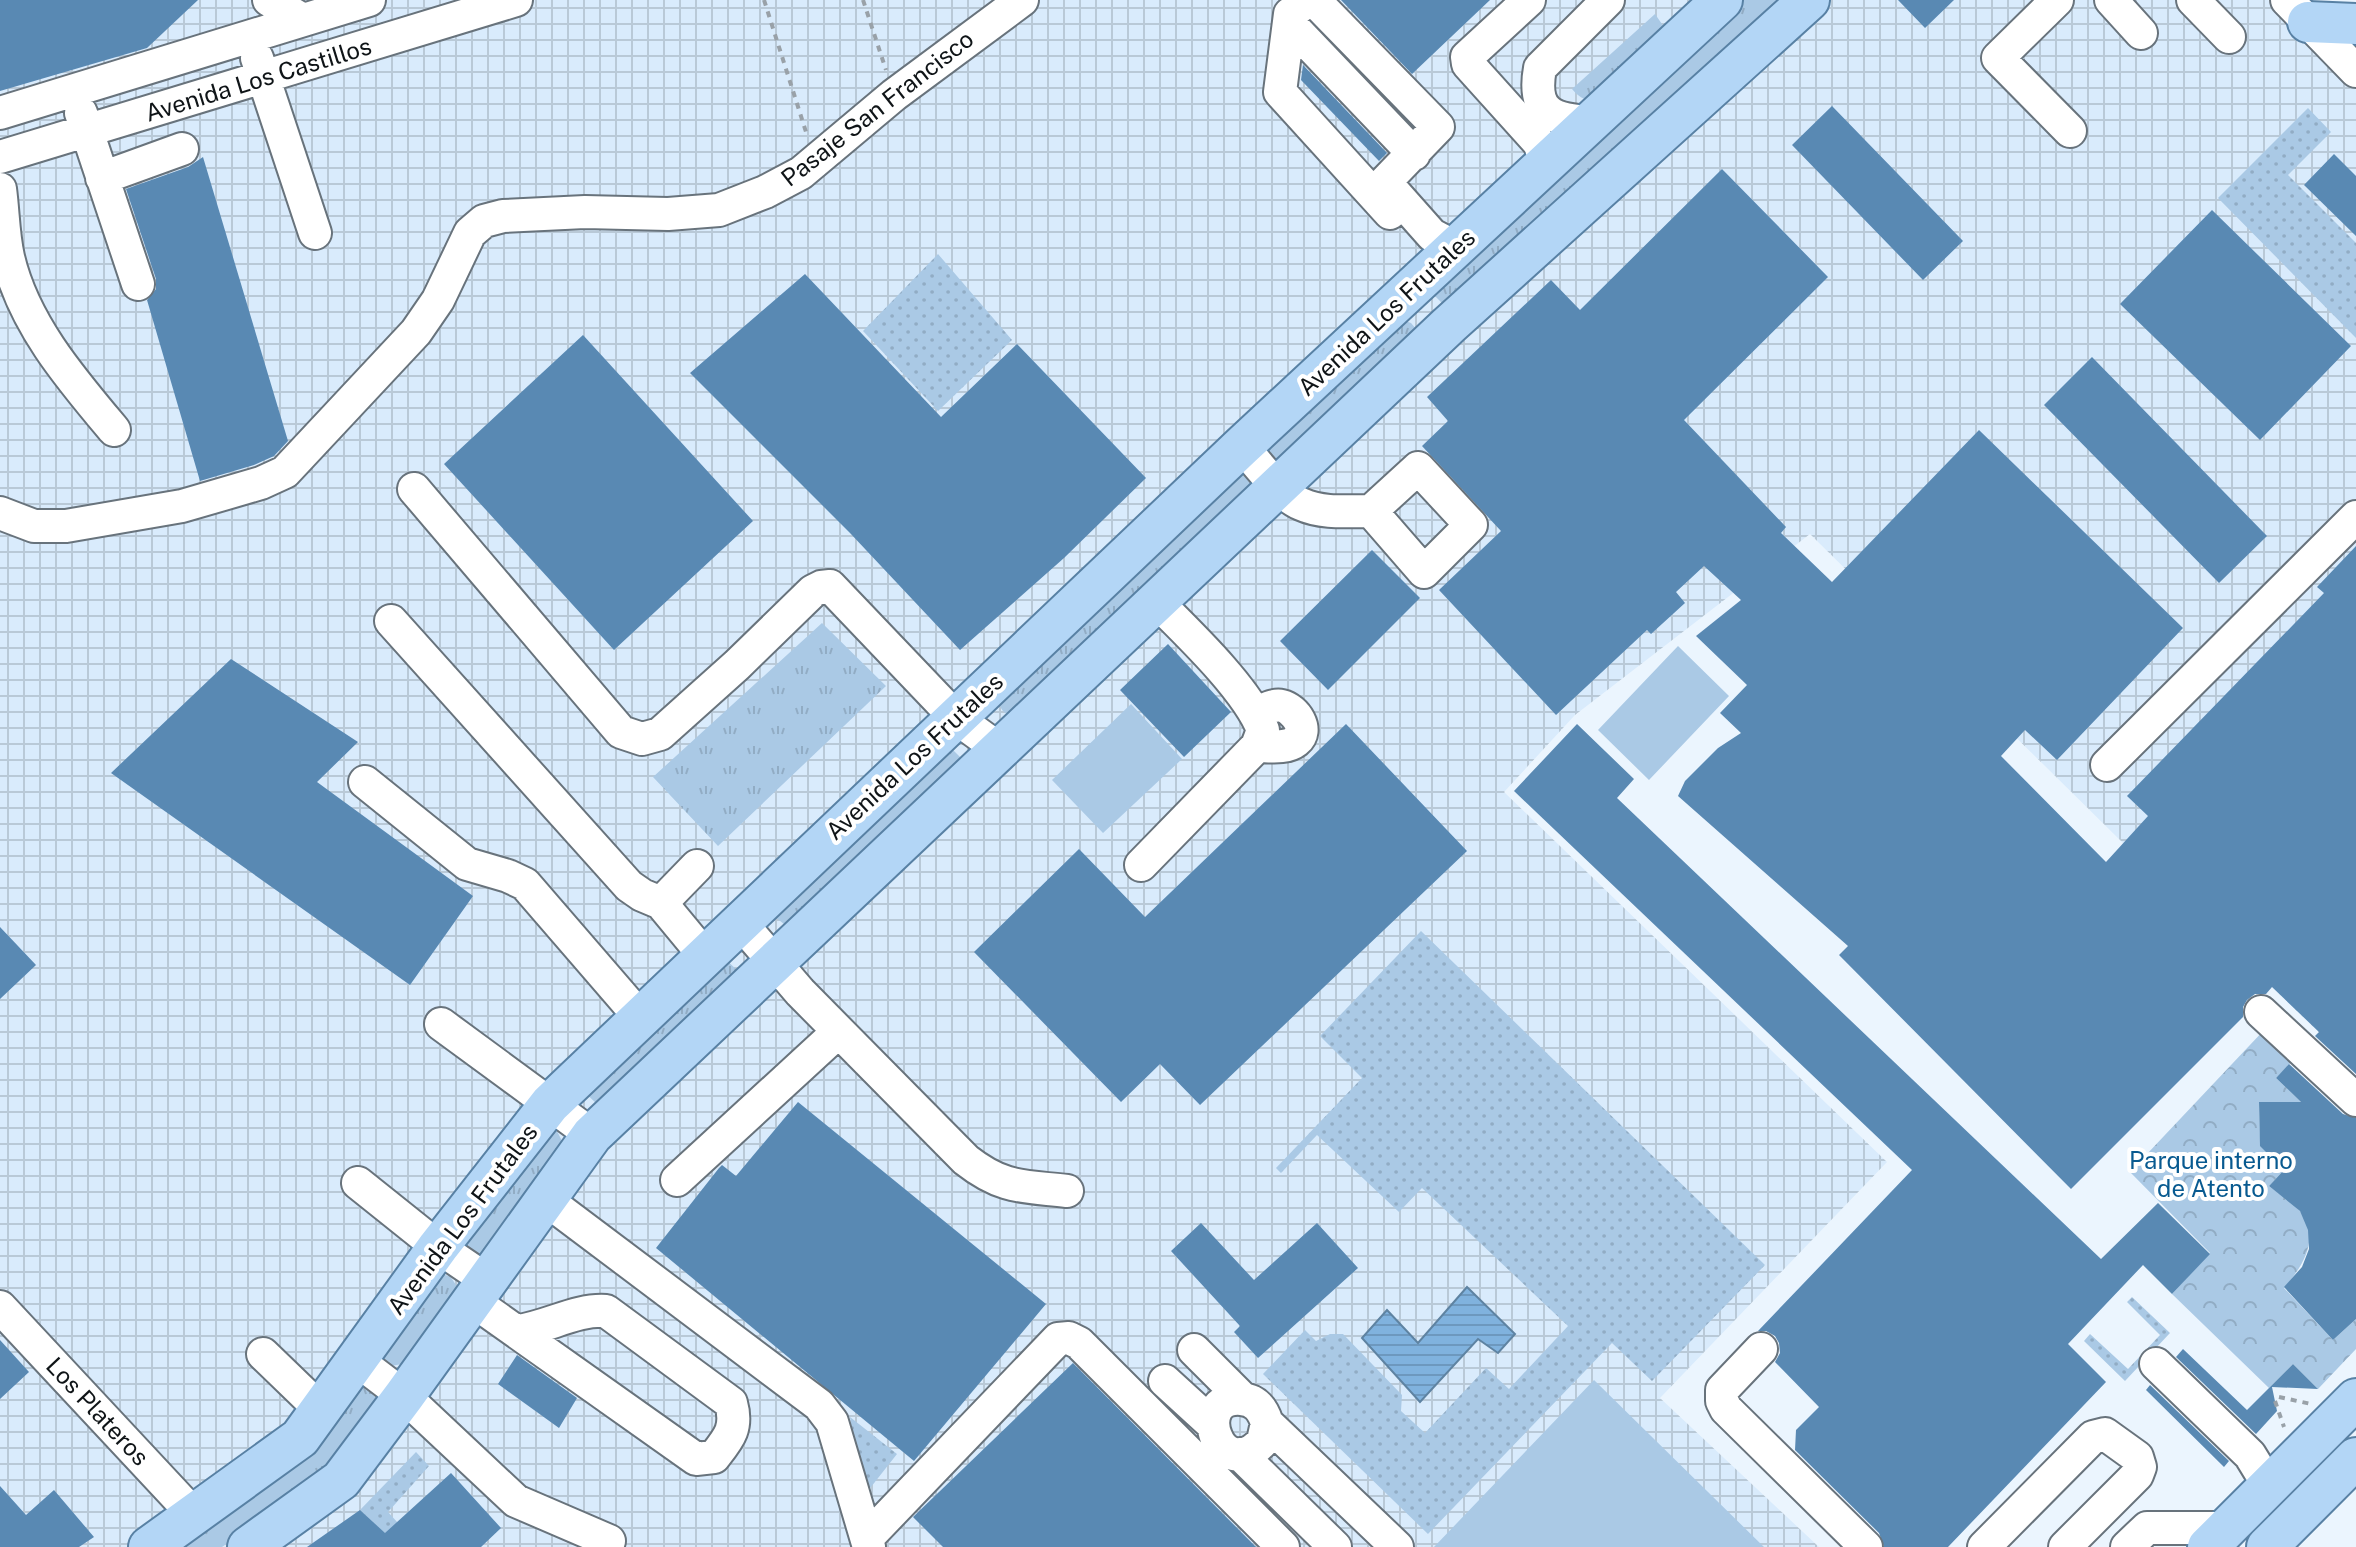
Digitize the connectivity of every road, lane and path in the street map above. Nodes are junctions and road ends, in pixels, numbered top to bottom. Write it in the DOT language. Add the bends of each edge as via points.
graph roads {
  1 [pos="269,0"];
  2 [pos="516,0"];
  3 [pos="764,0"];
  4 [pos="863,0"];
  5 [pos="1022,0"];
  6 [pos="1314,0"];
  7 [pos="1529,0"];
  8 [pos="1608,0"];
  9 [pos="1809,0"];
  10 [pos="2057,0"];
  11 [pos="2111,0"];
  12 [pos="2193,0"];
  13 [pos="358,4"];
  14 [pos="1711,5"];
  15 [pos="2310,7"];
  16 [pos="300,10"];
  17 [pos="1298,11"];
  18 [pos="2356,22"];
  19 [pos="2141,33"];
  20 [pos="251,36"];
  21 [pos="2229,37"];
  22 [pos="362,47"];
  23 [pos="2356,71"];
  24 [pos="263,77"];
  25 [pos="73,91"];
  26 [pos="894,95"];
  27 [pos="0,113"];
  28 [pos="1590,122"];
  29 [pos="87,130"];
  30 [pos="2070,131"];
  31 [pos="182,149"];
  32 [pos="1414,154"];
  33 [pos="0,157"];
  34 [pos="815,160"];
  35 [pos="1545,163"];
  36 [pos="102,178"];
  37 [pos="0,189"];
  38 [pos="315,233"];
  39 [pos="1462,241"];
  40 [pos="138,284"];
  41 [pos="1413,286"];
  42 [pos="1449,325"];
  43 [pos="114,430"];
  44 [pos="1242,446"];
  45 [pos="1279,486"];
  46 [pos="414,489"];
  47 [pos="1371,511"];
  48 [pos="0,513"];
  49 [pos="2356,517"];
  50 [pos="1157,602"];
  51 [pos="391,621"];
  52 [pos="955,717"];
  53 [pos="999,749"];
  54 [pos="2107,765"];
  55 [pos="365,782"];
  56 [pos="1141,865"];
  57 [pos="697,866"];
  58 [pos="661,903"];
  59 [pos="740,922"];
  60 [pos="704,955"];
  61 [pos="775,963"];
  62 [pos="2261,1012"];
  63 [pos="639,1016"];
  64 [pos="441,1024"];
  65 [pos="838,1032"];
  66 [pos="2356,1100"];
  67 [pos="550,1104"];
  68 [pos="592,1135"];
  69 [pos="677,1180"];
  70 [pos="358,1183"];
  71 [pos="1067,1191"];
  72 [pos="545,1199"];
  73 [pos="438,1247"];
  74 [pos="480,1291"];
  75 [pos="0,1307"];
  76 [pos="518,1331"];
  77 [pos="1761,1349"];
  78 [pos="1194,1350"];
  79 [pos="263,1354"];
  80 [pos="358,1361"];
  81 [pos="2156,1364"];
  82 [pos="1165,1381"];
  83 [pos="404,1396"];
  84 [pos="1243,1399"];
  85 [pos="2356,1399"];
  86 [pos="321,1410"];
  87 [pos="1267,1423"];
  88 [pos="1212,1424"];
  89 [pos="2315,1440"];
  90 [pos="1240,1454"];
  91 [pos="2350,1464"];
  92 [pos="2269,1486"];
  93 [pos="195,1516"];
  94 [pos="2217,1538"];
  95 [pos="877,1540"];
  96 [pos="609,1541"];
  97 [pos="149,1547"];
  98 [pos="248,1547"];
  99 [pos="1283,1547"];
  100 [pos="1335,1547"];
  101 [pos="1397,1547"];
  102 [pos="1866,1547"];
  103 [pos="1984,1547"];
  104 [pos="2065,1547"];
  105 [pos="2127,1547"];
  106 [pos="2267,1547"];
  1 -- 16 [label="street"];
  2 -- 22 [label="street, Avenida Los Castillos"];
  3 -- 34 [label="path"];
  4 -- 26 [label="path"];
  5 -- 26 [label="street, Pasaje San Francisco"];
  6 -- 32 [label="street" via="1438,127"];
  7 -- 35 [label="street" via="1467,57 1540,144"];
  8 -- 28 [label="street" via="1540,68 1539,95 1545,108 1562,121"];
  9 -- 42 [label="main road"];
  10 -- 30 [label="street" via="1998,58"];
  11 -- 19 [label="street"];
  12 -- 21 [label="street"];
  13 -- 16 [label="street, Avenida Los Castillos"];
  13 -- 22 [label="street"];
  14 -- 28 [label="main road, Avenida Los Frutales"];
  15 -- 18 [label="main road"];
  15 -- 23 [label="street"];
  16 -- 20 [label="street, Avenida Los Castillos"];
  17 -- 32 [label="street"];
  17 -- 41 [label="street" via="1280,92 1417,243 1425,264"];
  20 -- 24 [label="street"];
  20 -- 25 [label="street, Avenida Los Castillos"];
  22 -- 24 [label="street, Avenida Los Castillos"];
  24 -- 29 [label="street, Avenida Los Castillos"];
  24 -- 38 [label="street"];
  25 -- 27 [label="street, Avenida Los Castillos"];
  25 -- 29 [label="street"];
  26 -- 34 [label="street, Pasaje San Francisco"];
  28 -- 35 [label="main road, Avenida Los Frutales"];
  29 -- 33 [label="street, Avenida Los Castillos"];
  29 -- 36 [label="street"];
  31 -- 36 [label="street"];
  32 -- 39 [label="street" via="1385,182 1432,235 1449,244"];
  34 -- 48 [label="street, Pasaje San Francisco" via="765,192 719,210 503,216 484,221 470,233 416,332 305,453 285,472 261,483 182,506 66,526 34,526"];
  35 -- 39 [label="main road, Avenida Los Frutales"];
  36 -- 40 [label="street"];
  37 -- 43 [label="street" via="8,256 23,303"];
  39 -- 41 [label="main road, Avenida Los Frutales"];
  41 -- 42 [label="main road"];
  41 -- 44 [label="main road, Avenida Los Frutales"];
  42 -- 45 [label="main road"];
  44 -- 45 [label="street"];
  44 -- 52 [label="main road, Avenida Los Frutales"];
  45 -- 47 [label="street" via="1299,504 1329,512"];
  45 -- 50 [label="main road"];
  46 -- 52 [label="street" via="621,732 642,739 660,734 813,591 830,586"];
  49 -- 54 [label="street"];
  50 -- 53 [label="main road"];
  50 -- 56 [label="street" via="1257,713 1263,730 1257,746"];
  51 -- 58 [label="street" via="629,886"];
  52 -- 53 [label="street"];
  52 -- 59 [label="main road, Avenida Los Frutales"];
  53 -- 61 [label="main road"];
  55 -- 63 [label="street" via="467,864 525,884"];
  57 -- 58 [label="street"];
  58 -- 60 [label="street"];
  59 -- 60 [label="main road, Avenida Los Frutales"];
  59 -- 61 [label="street"];
  60 -- 63 [label="main road, Avenida Los Frutales"];
  61 -- 65 [label="street"];
  61 -- 68 [label="main road"];
  62 -- 66 [label="street"];
  63 -- 67 [label="main road, Avenida Los Frutales"];
  64 -- 67 [label="street"];
  65 -- 69 [label="street"];
  65 -- 71 [label="street" via="983,1173 1002,1184"];
  67 -- 68 [label="street"];
  67 -- 73 [label="main road, Avenida Los Frutales"];
  68 -- 72 [label="main road"];
  70 -- 73 [label="street"];
  72 -- 74 [label="main road"];
  72 -- 95 [label="street" via="819,1405 832,1422"];
  73 -- 74 [label="street"];
  73 -- 80 [label="main road, Avenida Los Frutales"];
  74 -- 76 [label="street"];
  74 -- 83 [label="main road"];
  75 -- 93 [label="street, Los Plateros"];
  76 -- 76 [label="street" via="591,1310 606,1311 731,1403 733,1433 714,1457 696,1459"];
  77 -- 102 [label="street" via="1722,1390 1726,1409"];
  78 -- 84 [label="street"];
  79 -- 86 [label="street"];
  80 -- 83 [label="street"];
  80 -- 86 [label="main road, Avenida Los Frutales"];
  81 -- 92 [label="street" via="2250,1455"];
  82 -- 88 [label="street"];
  83 -- 96 [label="street" via="516,1501"];
  83 -- 98 [label="main road" via="341,1480"];
  84 -- 87 [label="street" via="1259,1407"];
  84 -- 88 [label="street" via="1226,1402"];
  85 -- 89 [label="main road"];
  86 -- 93 [label="main road, Avenida Los Frutales" via="300,1438"];
  87 -- 90 [label="street" via="1257,1448"];
  87 -- 101 [label="street"];
  88 -- 90 [label="street" via="1223,1448"];
  89 -- 91 [label="main road"];
  89 -- 92 [label="main road"];
  90 -- 100 [label="street"];
  91 -- 106 [label="main road"];
  92 -- 94 [label="main road"];
  93 -- 97 [label="main road, Avenida Los Frutales"];
  94 -- 105 [label="street" via="2147,1528"];
  95 -- 99 [label="street" via="1058,1339 1069,1338"];
  103 -- 104 [label="street" via="2093,1437 2105,1434 2137,1457 2140,1467"];
}
